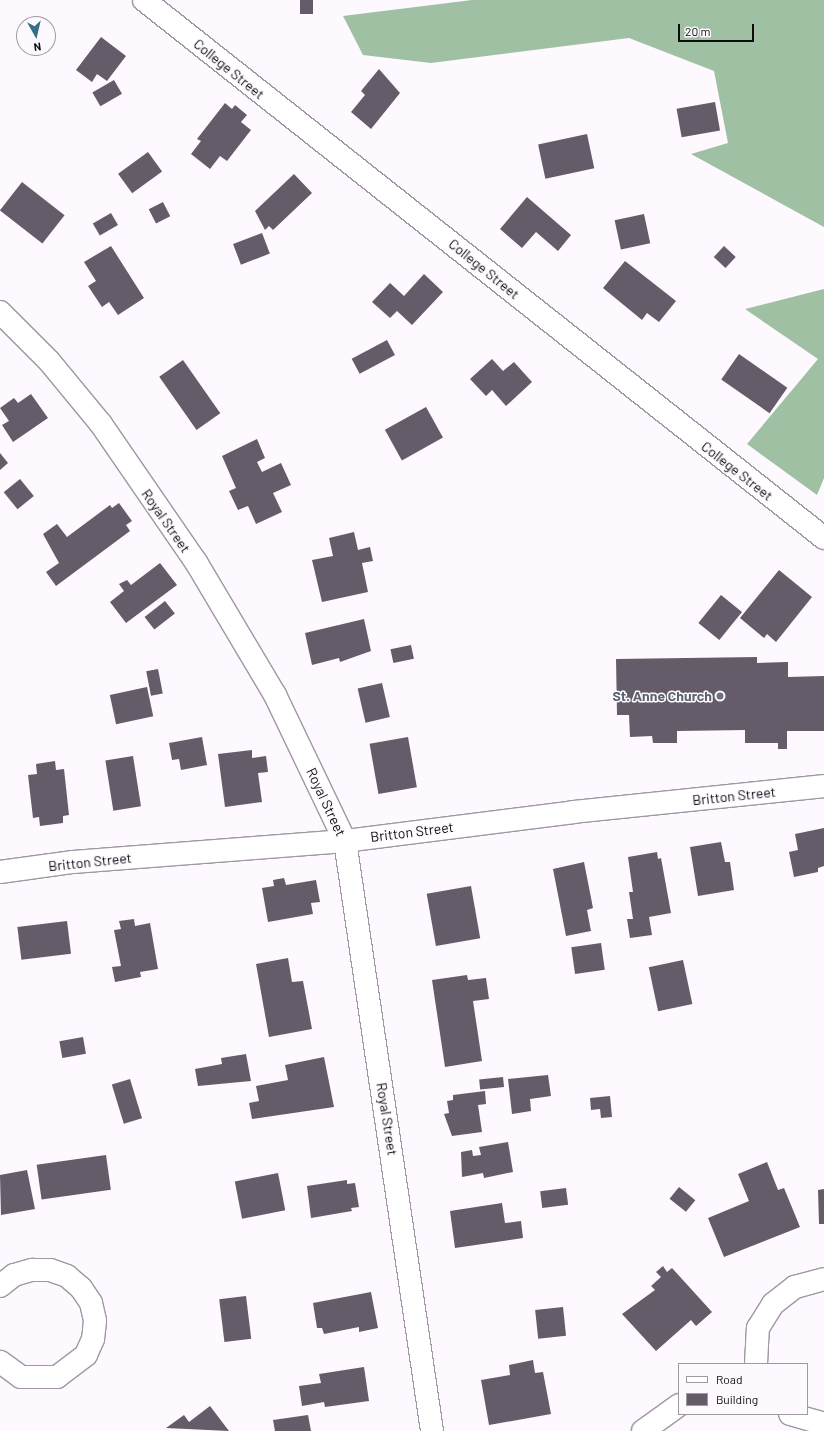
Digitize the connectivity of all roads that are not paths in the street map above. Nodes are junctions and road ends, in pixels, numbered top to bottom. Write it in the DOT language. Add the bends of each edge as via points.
graph roads {
  1 [pos="144,0"];
  2 [pos="0,312"];
  3 [pos="824,538"];
  4 [pos="824,786"];
  5 [pos="345,841"];
  6 [pos="0,872"];
  7 [pos="824,1279"];
  8 [pos="0,1286"];
  9 [pos="0,1362"];
  10 [pos="756,1363"];
  11 [pos="678,1406"];
  12 [pos="793,1415"];
  13 [pos="824,1424"];
  14 [pos="432,1431"];
  15 [pos="643,1431"];
  1 -- 3 [label="street, College Street"];
  2 -- 5 [label="street, Royal Street" via="49,361 101,424 196,562 275,695"];
  4 -- 5 [label="street, Britton Street" via="573,812"];
  5 -- 6 [label="street, Britton Street" via="73,862"];
  5 -- 14 [label="street, Royal Street"];
  7 -- 10 [label="street" via="795,1287 773,1304 758,1328"];
  8 -- 9 [label="street" via="14,1275 32,1270 50,1270 67,1276 81,1288 91,1303 95,1321 93,1339 86,1356 57,1377 39,1380 21,1376"];
  11 -- 15 [label="street"];
  12 -- 13 [label="street"];
}
